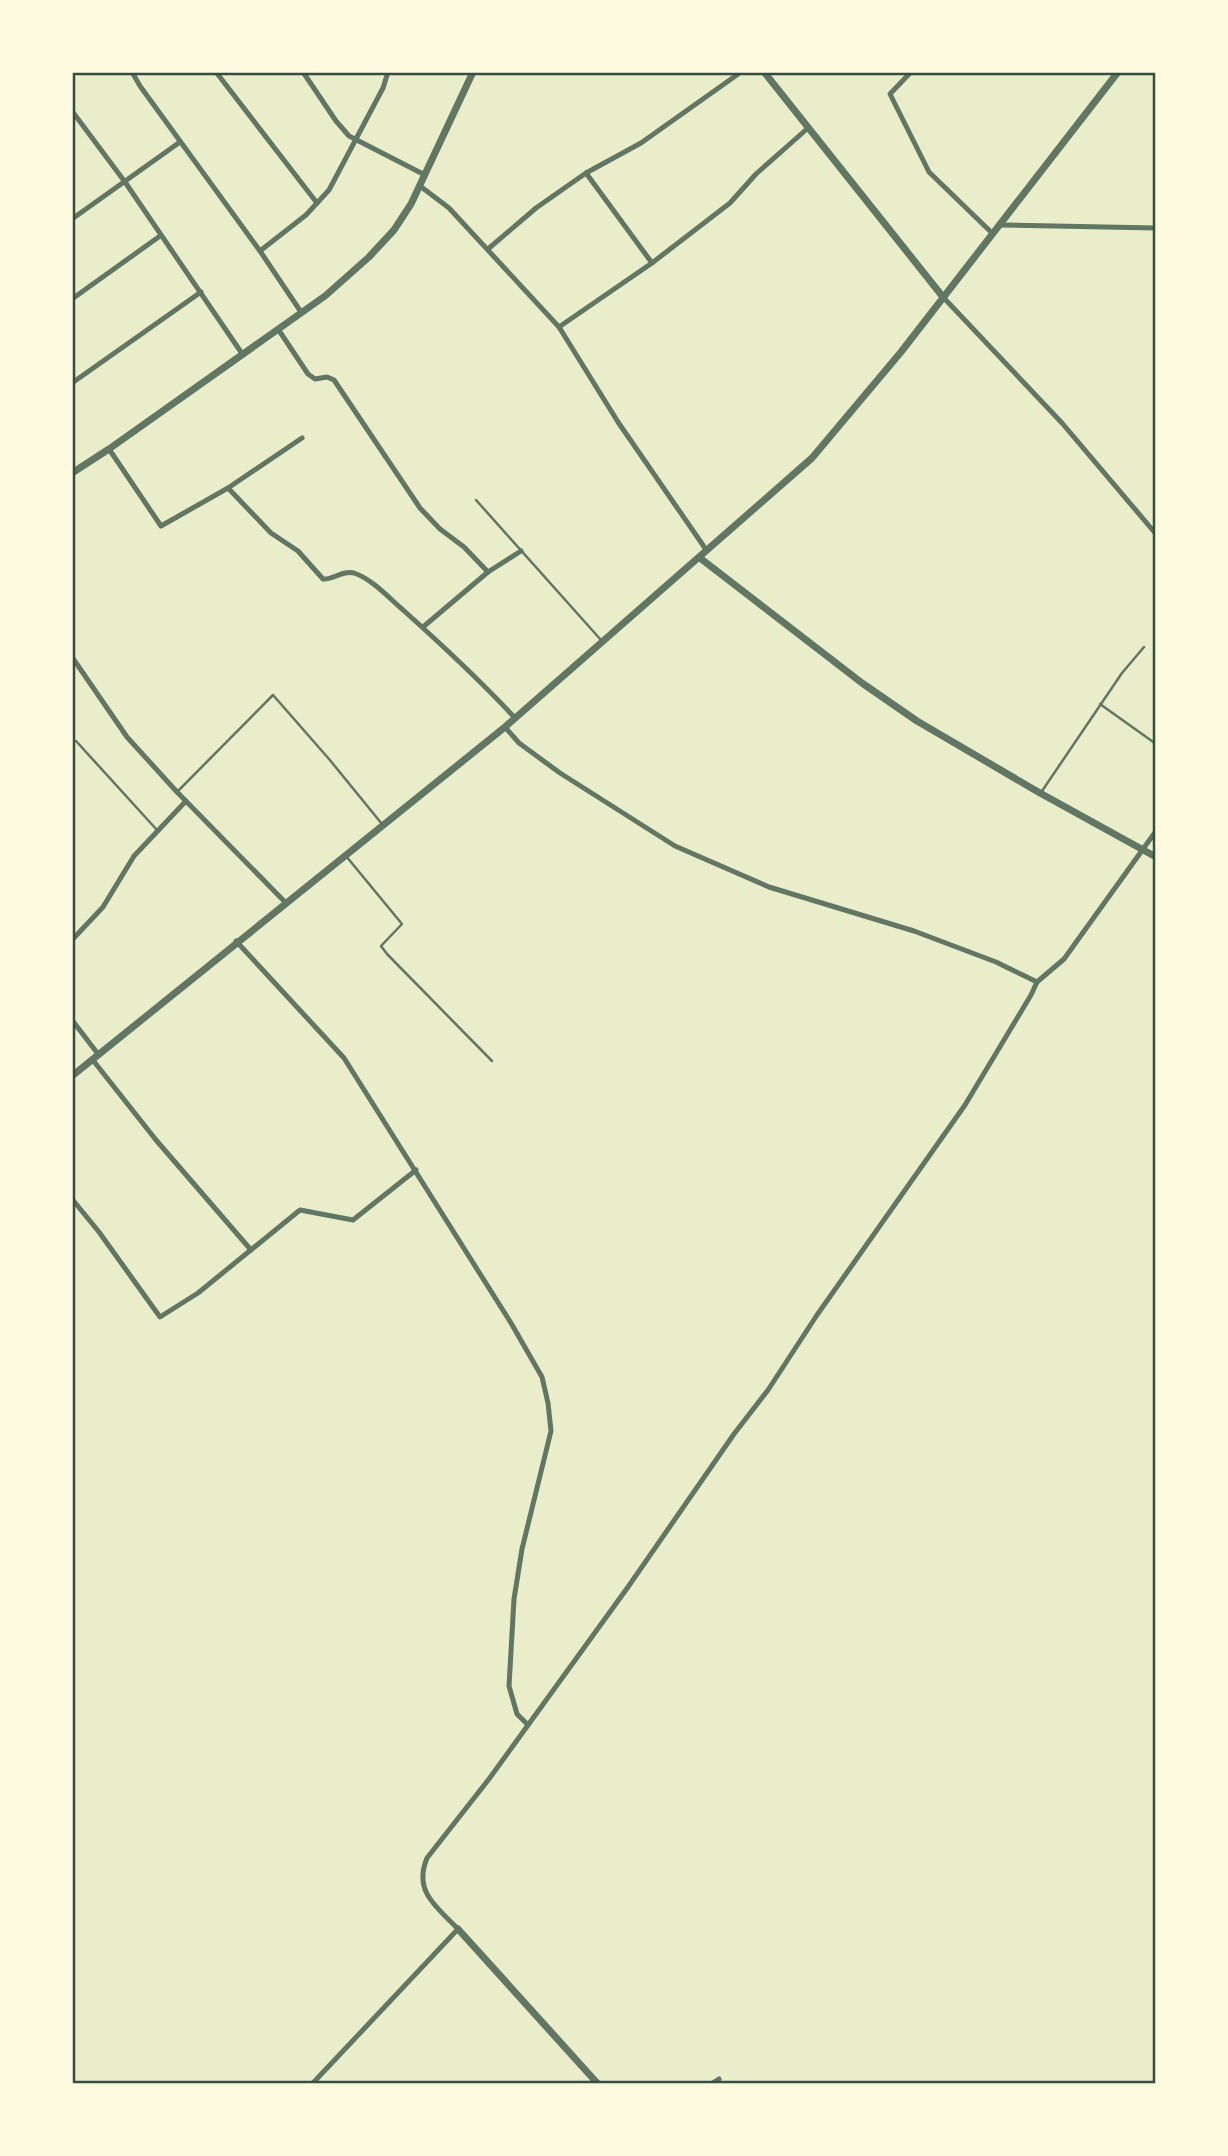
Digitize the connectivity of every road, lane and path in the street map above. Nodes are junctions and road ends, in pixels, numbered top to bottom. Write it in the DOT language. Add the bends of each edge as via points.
graph roads {
  1 [pos="132,72"];
  2 [pos="216,72"];
  3 [pos="303,72"];
  4 [pos="388,72"];
  5 [pos="473,72"];
  6 [pos="741,72"];
  7 [pos="764,72"];
  8 [pos="911,72"];
  9 [pos="1118,72"];
  10 [pos="72,111"];
  11 [pos="808,128"];
  12 [pos="355,140"];
  13 [pos="180,142"];
  14 [pos="586,173"];
  15 [pos="425,175"];
  16 [pos="125,181"];
  17 [pos="420,186"];
  18 [pos="317,203"];
  19 [pos="72,219"];
  20 [pos="999,225"];
  21 [pos="1156,228"];
  22 [pos="992,233"];
  23 [pos="160,236"];
  24 [pos="488,249"];
  25 [pos="260,251"];
  26 [pos="652,263"];
  27 [pos="201,292"];
  28 [pos="943,297"];
  29 [pos="72,299"];
  30 [pos="301,312"];
  31 [pos="559,327"];
  32 [pos="278,330"];
  33 [pos="243,355"];
  34 [pos="72,383"];
  35 [pos="302,438"];
  36 [pos="109,450"];
  37 [pos="72,473"];
  38 [pos="228,488"];
  39 [pos="476,500"];
  40 [pos="1156,534"];
  41 [pos="521,551"];
  42 [pos="707,551"];
  43 [pos="700,558"];
  44 [pos="488,572"];
  45 [pos="423,627"];
  46 [pos="603,642"];
  47 [pos="1144,647"];
  48 [pos="72,657"];
  49 [pos="1100,704"];
  50 [pos="515,718"];
  51 [pos="505,727"];
  52 [pos="76,741"];
  53 [pos="1156,744"];
  54 [pos="177,792"];
  55 [pos="1040,793"];
  56 [pos="186,801"];
  57 [pos="383,826"];
  58 [pos="157,830"];
  59 [pos="1156,831"];
  60 [pos="1143,850"];
  61 [pos="346,856"];
  62 [pos="1156,857"];
  63 [pos="286,903"];
  64 [pos="72,940"];
  65 [pos="236,941"];
  66 [pos="1037,982"];
  67 [pos="72,1020"];
  68 [pos="95,1057"];
  69 [pos="492,1061"];
  70 [pos="72,1076"];
  71 [pos="416,1170"];
  72 [pos="72,1199"];
  73 [pos="251,1250"];
  74 [pos="528,1725"];
  75 [pos="458,1929"];
  76 [pos="719,2078"];
  77 [pos="312,2084"];
  78 [pos="598,2084"];
  79 [pos="711,2084"];
  1 -- 13 [label="street"];
  2 -- 18 [label="street"];
  3 -- 12 [label="street" via="336,121"];
  4 -- 12 [label="street"];
  5 -- 15 [label="street"];
  6 -- 14 [label="street" via="641,143"];
  7 -- 11 [label="street"];
  8 -- 22 [label="street" via="890,94 929,173"];
  9 -- 20 [label="street"];
  10 -- 16 [label="street"];
  11 -- 26 [label="street" via="730,203"];
  11 -- 28 [label="street"];
  12 -- 15 [label="street"];
  12 -- 18 [label="street" via="329,190"];
  13 -- 16 [label="street"];
  13 -- 25 [label="street"];
  14 -- 24 [label="street"];
  14 -- 26 [label="street"];
  15 -- 17 [label="street"];
  16 -- 19 [label="street"];
  16 -- 23 [label="street"];
  17 -- 24 [label="street" via="449,208"];
  17 -- 30 [label="street" via="394,230 334,288"];
  18 -- 25 [label="street"];
  20 -- 21 [label="street"];
  20 -- 22 [label="street"];
  22 -- 28 [label="street"];
  23 -- 27 [label="street"];
  23 -- 29 [label="street"];
  24 -- 31 [label="street"];
  25 -- 30 [label="street"];
  26 -- 31 [label="street"];
  27 -- 33 [label="street"];
  27 -- 34 [label="street"];
  28 -- 40 [label="street" via="1062,423"];
  28 -- 42 [label="street" via="812,458"];
  30 -- 32 [label="street"];
  31 -- 42 [label="street"];
  32 -- 33 [label="street"];
  32 -- 44 [label="street" via="308,374 334,380 420,509"];
  33 -- 36 [label="street"];
  35 -- 38 [label="street"];
  36 -- 37 [label="street"];
  36 -- 38 [label="street" via="161,526"];
  38 -- 45 [label="street" via="323,579 345,572 358,575"];
  39 -- 41 [label="lane"];
  41 -- 44 [label="street"];
  41 -- 46 [label="lane"];
  42 -- 43 [label="street"];
  43 -- 46 [label="street"];
  43 -- 55 [label="street" via="862,683"];
  44 -- 45 [label="street"];
  45 -- 50 [label="street"];
  46 -- 50 [label="street"];
  47 -- 49 [label="lane"];
  48 -- 54 [label="street" via="127,737"];
  49 -- 53 [label="lane"];
  49 -- 55 [label="lane"];
  50 -- 51 [label="street"];
  51 -- 57 [label="street"];
  51 -- 66 [label="street" via="560,774 675,846 769,887 914,931"];
  52 -- 58 [label="lane"];
  54 -- 56 [label="street"];
  54 -- 57 [label="lane" via="273,695"];
  55 -- 60 [label="street"];
  56 -- 58 [label="street"];
  56 -- 63 [label="street"];
  57 -- 61 [label="street"];
  58 -- 64 [label="street" via="134,856 103,907"];
  59 -- 60 [label="street"];
  60 -- 62 [label="street"];
  60 -- 66 [label="street" via="1064,959"];
  61 -- 63 [label="street"];
  61 -- 69 [label="lane" via="402,924 382,946 387,954"];
  63 -- 65 [label="street"];
  65 -- 68 [label="street"];
  65 -- 71 [label="street" via="344,1058"];
  66 -- 74 [label="street" via="965,1105 768,1391"];
  67 -- 68 [label="street"];
  68 -- 70 [label="street"];
  68 -- 73 [label="street" via="156,1140"];
  71 -- 73 [label="street" via="353,1220 300,1210"];
  71 -- 74 [label="street" via="542,1377 548,1403 551,1431 514,1600 509,1686 517,1714"];
  72 -- 73 [label="street" via="160,1317"];
  74 -- 75 [label="street" via="423,1868 421,1883 431,1901"];
  75 -- 77 [label="street"];
  75 -- 78 [label="street"];
  76 -- 79 [label="street"];
}
